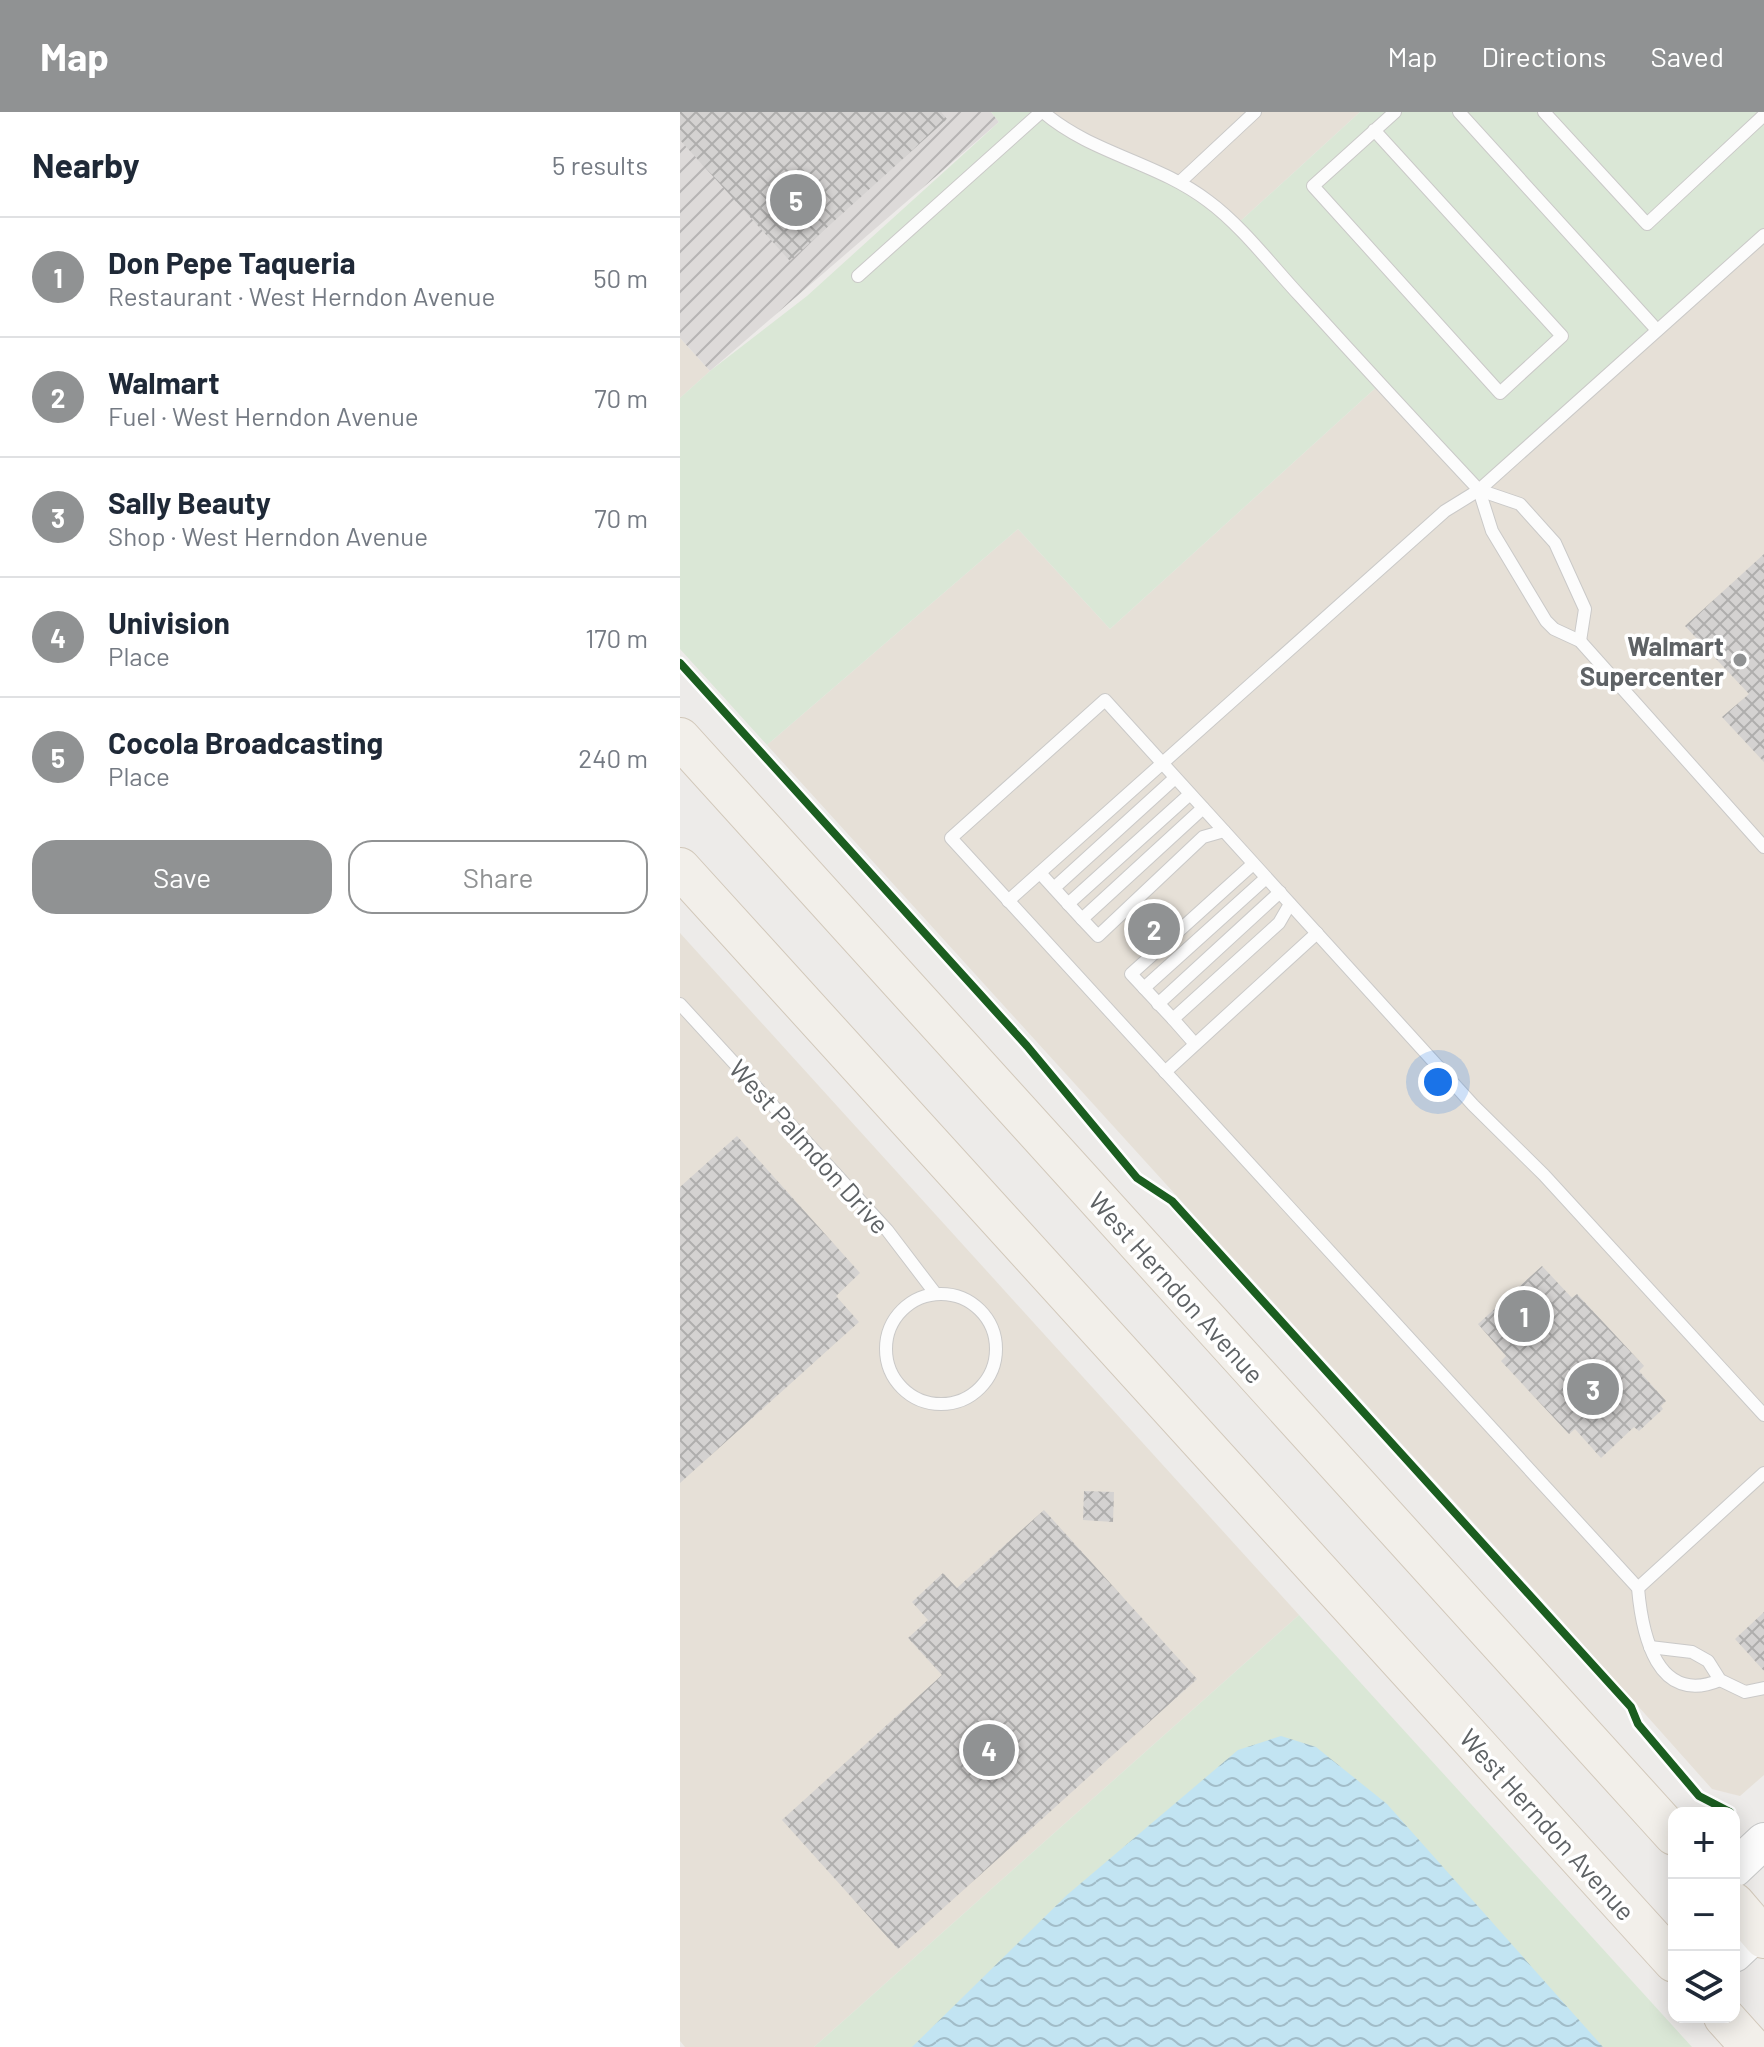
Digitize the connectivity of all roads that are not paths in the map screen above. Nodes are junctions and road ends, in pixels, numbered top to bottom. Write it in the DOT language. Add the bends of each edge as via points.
graph roads {
  1 [pos="1042,112"];
  2 [pos="1255,112"];
  3 [pos="1395,112"];
  4 [pos="1459,112"];
  5 [pos="1544,112"];
  6 [pos="1764,115"];
  7 [pos="1374,130"];
  8 [pos="1181,181"];
  9 [pos="1764,235"];
  10 [pos="858,276"];
  11 [pos="1657,330"];
  12 [pos="1479,490"];
  13 [pos="1580,641"];
  14 [pos="680,738"];
  15 [pos="1161,763"];
  16 [pos="1175,778"];
  17 [pos="1190,794"];
  18 [pos="1203,808"];
  19 [pos="1224,831"];
  20 [pos="1764,847"];
  21 [pos="1253,864"];
  22 [pos="680,868"];
  23 [pos="1040,873"];
  24 [pos="1266,878"];
  25 [pos="1054,888"];
  26 [pos="1280,892"];
  27 [pos="1008,901"];
  28 [pos="1068,904"];
  29 [pos="1290,904"];
  30 [pos="1082,919"];
  31 [pos="1317,933"];
  32 [pos="1144,988"];
  33 [pos="680,1004"];
  34 [pos="1158,1004"];
  35 [pos="1173,1019"];
  36 [pos="1195,1044"];
  37 [pos="1165,1072"];
  38 [pos="935,1293"];
  39 [pos="1764,1415"];
  40 [pos="1764,1473"];
  41 [pos="1638,1588"];
  42 [pos="1650,1647"];
  43 [pos="1720,1680"];
  44 [pos="1764,1688"];
  45 [pos="1668,1828"];
  46 [pos="1764,1841"];
  47 [pos="1740,1863"];
  48 [pos="1668,1943"];
  49 [pos="1729,2023"];
  50 [pos="1751,2047"];
  1 -- 8 [label="lane" via="1084,141"];
  1 -- 10 [label="lane"];
  2 -- 8 [label="lane"];
  3 -- 7 [label="lane"];
  4 -- 11 [label="lane"];
  5 -- 6 [label="lane" via="1647,224"];
  7 -- 7 [label="lane" via="1313,186 1500,393 1562,336"];
  8 -- 12 [label="lane" via="1212,203"];
  9 -- 11 [label="lane"];
  11 -- 12 [label="lane"];
  12 -- 13 [label="lane" via="1492,531 1537,610 1554,629"];
  12 -- 13 [label="lane" via="1520,504 1555,543 1585,609"];
  12 -- 15 [label="lane" via="1445,511"];
  13 -- 20 [label="lane"];
  14 -- 45 [label="main road, West Herndon Avenue"];
  15 -- 16 [label="lane"];
  15 -- 23 [label="lane"];
  15 -- 27 [label="lane" via="1105,700 951,838"];
  16 -- 17 [label="lane"];
  16 -- 25 [label="lane"];
  17 -- 18 [label="lane"];
  17 -- 28 [label="lane"];
  18 -- 19 [label="lane"];
  18 -- 30 [label="lane"];
  19 -- 21 [label="lane"];
  19 -- 30 [label="lane" via="1203,837 1098,936"];
  21 -- 24 [label="lane"];
  21 -- 32 [label="lane" via="1131,974"];
  22 -- 48 [label="main road, West Herndon Avenue"];
  23 -- 25 [label="lane"];
  23 -- 27 [label="lane"];
  24 -- 26 [label="lane"];
  24 -- 32 [label="lane"];
  25 -- 28 [label="lane"];
  26 -- 29 [label="lane"];
  26 -- 34 [label="lane"];
  27 -- 37 [label="lane"];
  28 -- 30 [label="lane"];
  29 -- 31 [label="lane"];
  29 -- 35 [label="lane" via="1279,923"];
  31 -- 36 [label="lane"];
  31 -- 39 [label="lane"];
  32 -- 34 [label="lane"];
  33 -- 38 [label="lane, West Palmdon Drive" via="887,1230"];
  34 -- 35 [label="lane"];
  35 -- 36 [label="lane"];
  36 -- 37 [label="lane"];
  37 -- 41 [label="lane"];
  38 -- 38 [label="lane" via="918,1298 897,1316 886,1340 886,1358 892,1375 915,1398 947,1404 981,1387 994,1362 994,1333 972,1302"];
  40 -- 41 [label="lane"];
  41 -- 42 [label="lane"];
  42 -- 43 [label="lane" via="1692,1652 1708,1661"];
  42 -- 43 [label="lane" via="1671,1680 1688,1685"];
  43 -- 44 [label="lane" via="1745,1692"];
  46 -- 47 [label="street"];
  49 -- 50 [label="main road"];
}
